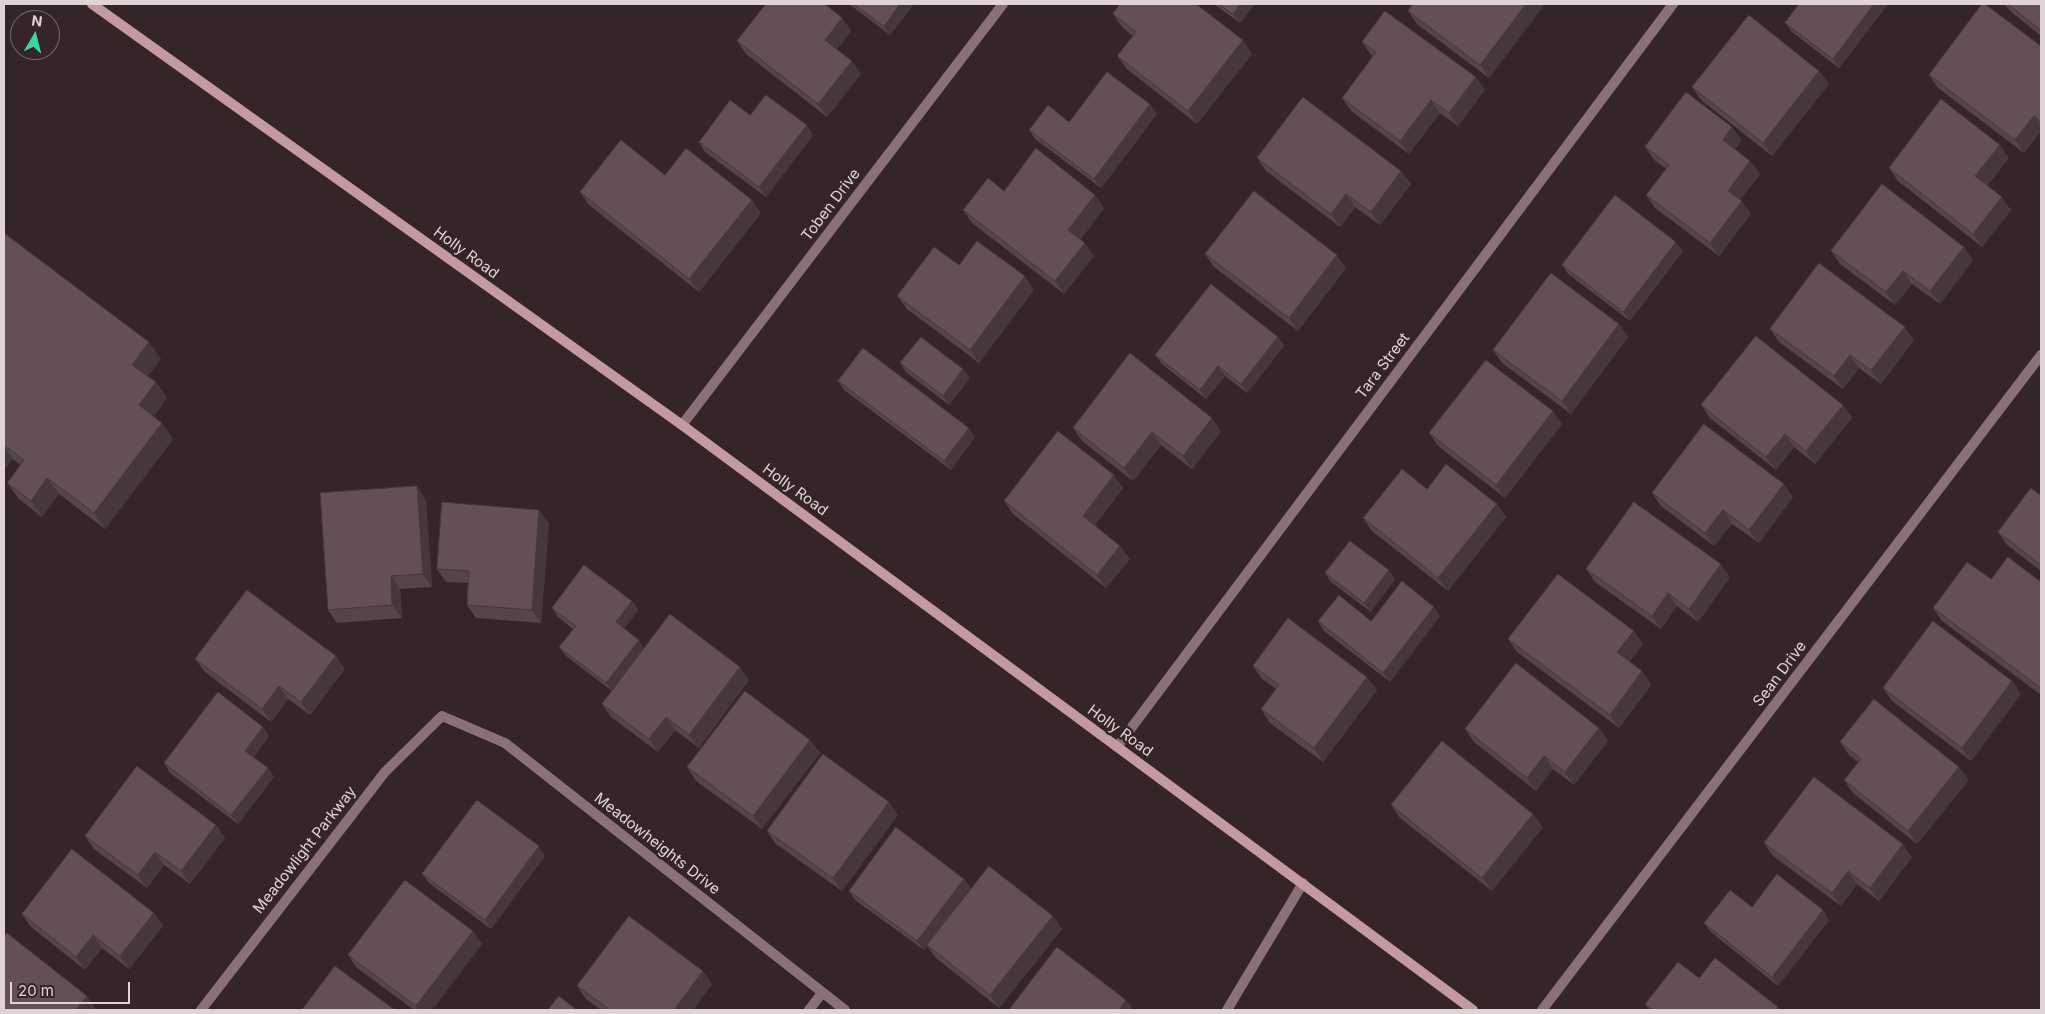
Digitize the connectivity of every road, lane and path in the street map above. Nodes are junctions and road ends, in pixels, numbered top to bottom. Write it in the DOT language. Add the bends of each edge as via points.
graph roads {
  1 [pos="92,4"];
  2 [pos="1003,4"];
  3 [pos="1673,4"];
  4 [pos="2041,355"];
  5 [pos="682,425"];
  6 [pos="442,716"];
  7 [pos="1117,747"];
  8 [pos="1303,883"];
  9 [pos="822,994"];
  10 [pos="201,1010"];
  11 [pos="810,1010"];
  12 [pos="845,1010"];
  13 [pos="1228,1010"];
  14 [pos="1473,1010"];
  15 [pos="1542,1010"];
  1 -- 5 [label="main road, Holly Road"];
  2 -- 5 [label="street, Toben Drive"];
  3 -- 7 [label="street, Tara Street"];
  4 -- 15 [label="street, Sean Drive"];
  5 -- 7 [label="main road, Holly Road"];
  6 -- 9 [label="street, Meadowheights Drive" via="504,743"];
  6 -- 10 [label="street, Meadowlight Parkway" via="385,772"];
  7 -- 8 [label="main road, Holly Road"];
  8 -- 13 [label="street"];
  8 -- 14 [label="main road, Holly Road"];
  9 -- 11 [label="street"];
  9 -- 12 [label="street, Meadowheights Drive"];
}
